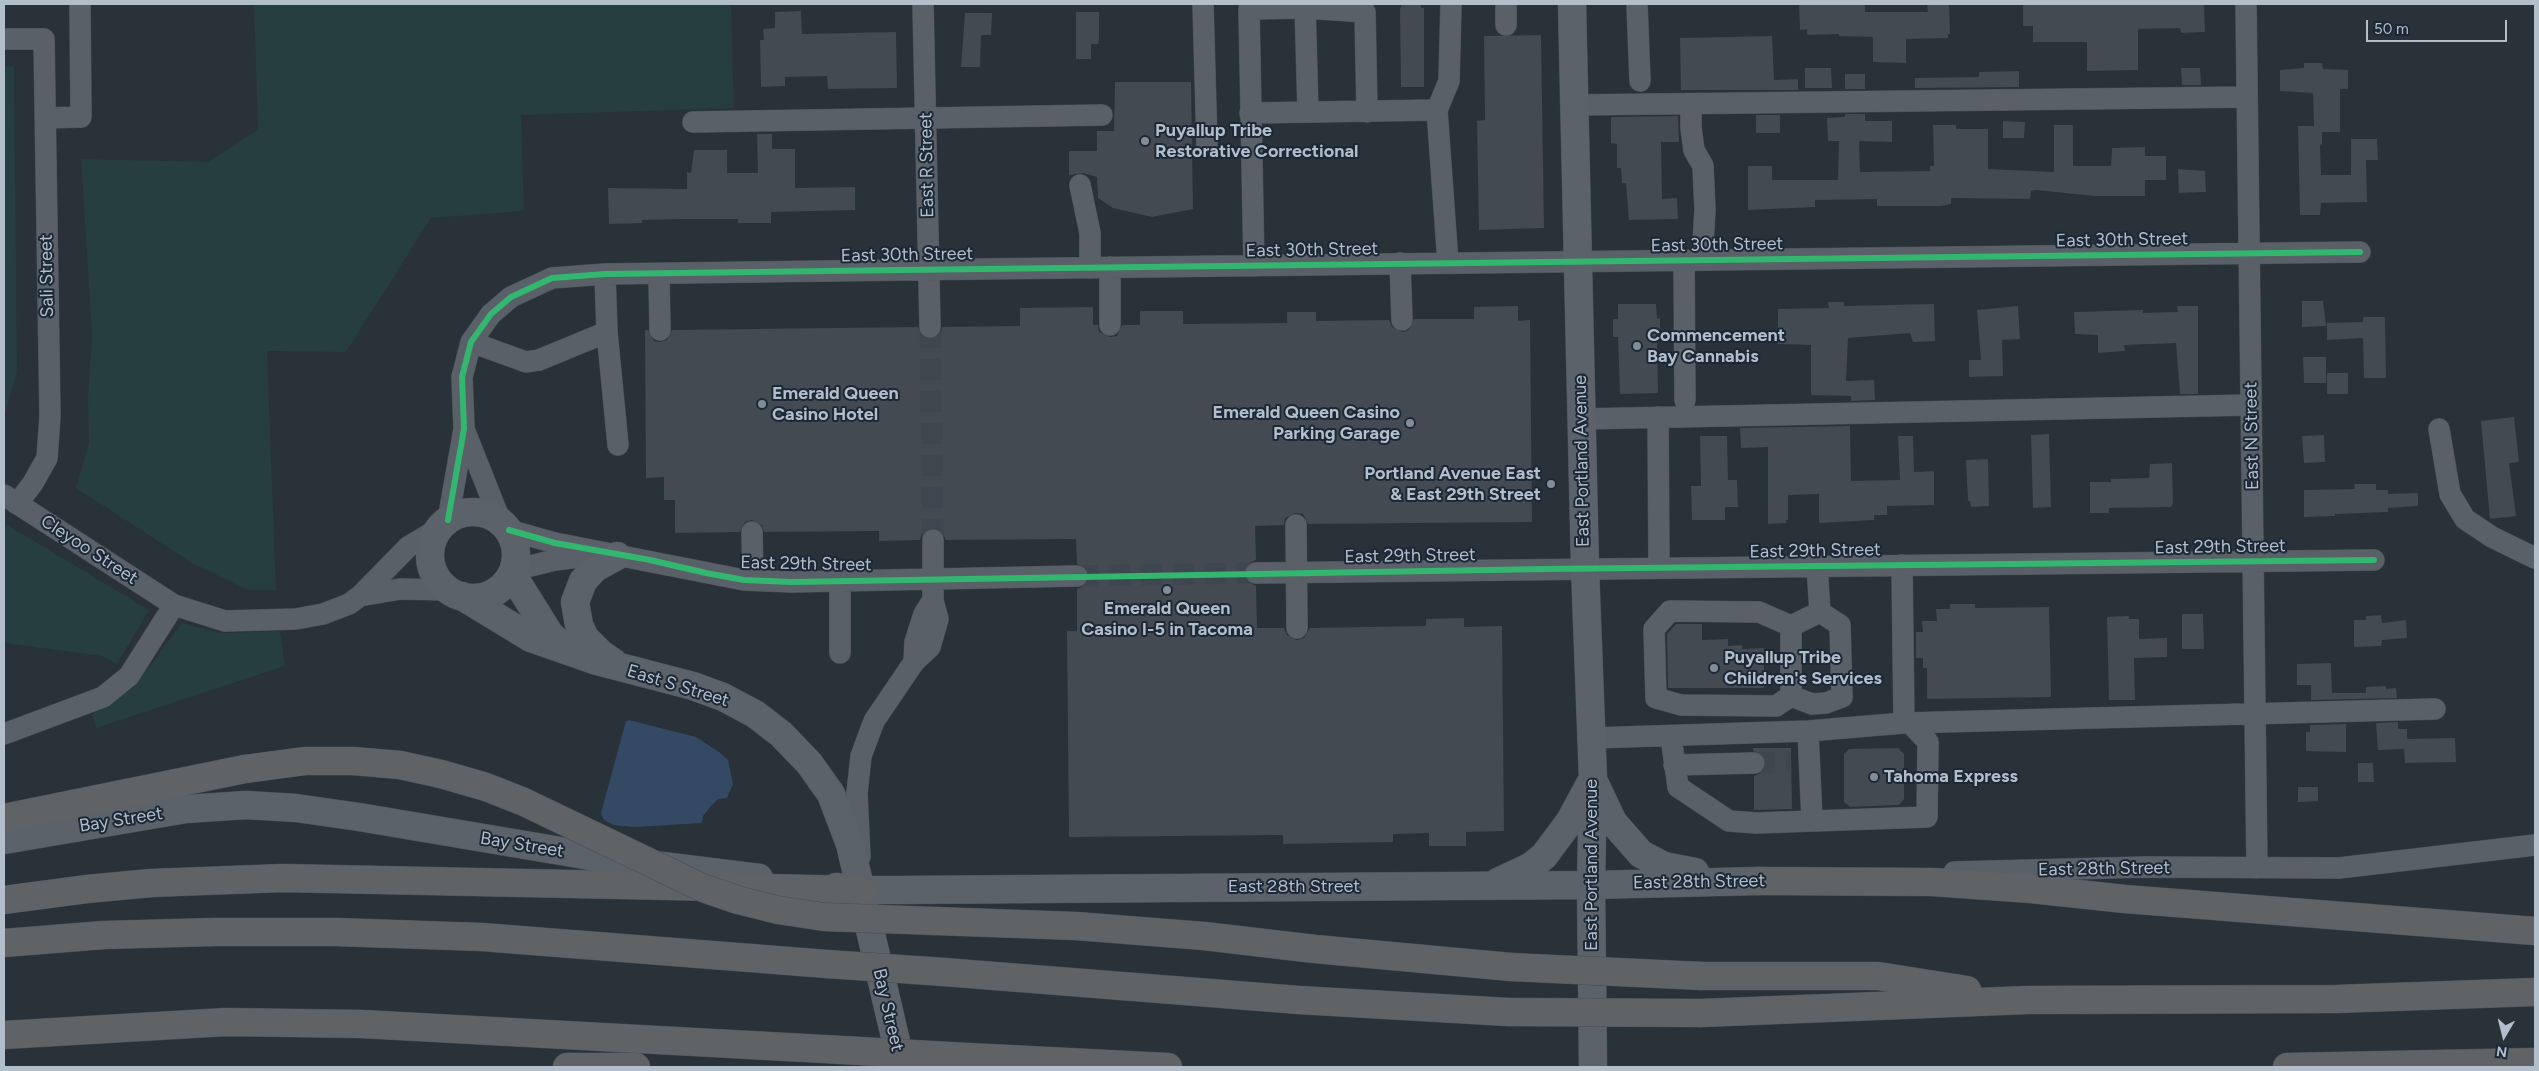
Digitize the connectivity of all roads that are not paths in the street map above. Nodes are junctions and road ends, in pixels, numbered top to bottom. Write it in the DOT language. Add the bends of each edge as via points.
graph roads {
  1 [pos="80,4"];
  2 [pos="923,4"];
  3 [pos="1203,4"];
  4 [pos="1451,4"];
  5 [pos="1506,4"];
  6 [pos="1572,4"];
  7 [pos="1637,4"];
  8 [pos="2246,4"];
  9 [pos="1305,6"];
  10 [pos="1506,25"];
  11 [pos="4,39"];
  12 [pos="1640,81"];
  13 [pos="2248,97"];
  14 [pos="1691,104"];
  15 [pos="1574,105"];
  16 [pos="1437,110"];
  17 [pos="1308,112"];
  18 [pos="1367,112"];
  19 [pos="1250,113"];
  20 [pos="1102,115"];
  21 [pos="926,116"];
  22 [pos="44,118"];
  23 [pos="693,122"];
  24 [pos="1207,145"];
  25 [pos="1080,185"];
  26 [pos="2360,252"];
  27 [pos="2249,253"];
  28 [pos="1693,260"];
  29 [pos="1577,262"];
  30 [pos="1448,263"];
  31 [pos="1400,264"];
  32 [pos="1254,266"];
  33 [pos="1100,267"];
  34 [pos="930,269"];
  35 [pos="606,274"];
  36 [pos="659,274"];
  37 [pos="1402,320"];
  38 [pos="1110,325"];
  39 [pos="930,327"];
  40 [pos="660,330"];
  41 [pos="607,332"];
  42 [pos="471,342"];
  43 [pos="1685,400"];
  44 [pos="2252,405"];
  45 [pos="1658,418"];
  46 [pos="1581,419"];
  47 [pos="2439,429"];
  48 [pos="464,430"];
  49 [pos="618,445"];
  50 [pos="10,499"];
  51 [pos="443,524"];
  52 [pos="1296,524"];
  53 [pos="505,525"];
  54 [pos="752,532"];
  55 [pos="933,540"];
  56 [pos="617,556"];
  57 [pos="2535,558"];
  58 [pos="2374,560"];
  59 [pos="2254,562"];
  60 [pos="1902,565"];
  61 [pos="1817,566"];
  62 [pos="1659,567"];
  63 [pos="1585,568"];
  64 [pos="513,572"];
  65 [pos="1298,572"];
  66 [pos="1256,573"];
  67 [pos="1077,576"];
  68 [pos="934,579"];
  69 [pos="753,580"];
  70 [pos="840,581"];
  71 [pos="455,593"];
  72 [pos="360,596"];
  73 [pos="174,606"];
  74 [pos="1820,612"];
  75 [pos="1791,626"];
  76 [pos="1297,628"];
  77 [pos="568,651"];
  78 [pos="840,653"];
  79 [pos="624,669"];
  80 [pos="1791,696"];
  81 [pos="2435,709"];
  82 [pos="2256,715"];
  83 [pos="1907,723"];
  84 [pos="1808,731"];
  85 [pos="4,734"];
  86 [pos="1671,737"];
  87 [pos="1592,738"];
  88 [pos="1754,763"];
  89 [pos="1674,765"];
  90 [pos="1593,779"];
  91 [pos="4,818"];
  92 [pos="1812,821"];
  93 [pos="4,840"];
  94 [pos="2535,845"];
  95 [pos="2258,868"];
  96 [pos="1759,881"];
  97 [pos="1726,882"];
  98 [pos="1492,885"];
  99 [pos="1590,885"];
  100 [pos="861,890"];
  101 [pos="4,900"];
  102 [pos="2535,931"];
  103 [pos="4,943"];
  104 [pos="2535,992"];
  105 [pos="2028,1000"];
  106 [pos="4,1035"];
  107 [pos="2535,1062"];
  108 [pos="568,1067"];
  109 [pos="636,1067"];
  110 [pos="902,1067"];
  111 [pos="1168,1067"];
  112 [pos="1593,1067"];
  113 [pos="2287,1067"];
  1 -- 22 [label="street" via="80,117"];
  2 -- 21 [label="street, East R Street"];
  3 -- 24 [label="street"];
  4 -- 16 [label="street" via="1449,81"];
  5 -- 10 [label="street"];
  6 -- 15 [label="main road, East Portland Avenue"];
  7 -- 12 [label="street"];
  8 -- 13 [label="street, East N Street"];
  9 -- 17 [label="street"];
  9 -- 18 [label="street" via="1365,12"];
  9 -- 19 [label="street" via="1249,10"];
  11 -- 22 [label="street, Sali Street" via="44,39"];
  13 -- 14 [label="street"];
  13 -- 27 [label="street, East N Street"];
  14 -- 15 [label="street"];
  14 -- 28 [label="street" via="1694,150 1703,166 1705,210"];
  15 -- 29 [label="main road, East Portland Avenue"];
  16 -- 18 [label="street"];
  16 -- 30 [label="street"];
  17 -- 18 [label="street"];
  17 -- 19 [label="street"];
  19 -- 32 [label="street"];
  20 -- 21 [label="street"];
  21 -- 23 [label="street"];
  21 -- 34 [label="street, East R Street"];
  22 -- 50 [label="street, Sali Street" via="48,450 33,483"];
  25 -- 33 [label="street"];
  26 -- 27 [label="street, East 30th Street"];
  27 -- 28 [label="street, East 30th Street"];
  27 -- 44 [label="street, East N Street"];
  28 -- 29 [label="street, East 30th Street"];
  28 -- 43 [label="street"];
  29 -- 30 [label="street, East 30th Street"];
  29 -- 46 [label="main road, East Portland Avenue"];
  30 -- 31 [label="street, East 30th Street"];
  31 -- 32 [label="street, East 30th Street"];
  31 -- 37 [label="street"];
  32 -- 33 [label="street, East 30th Street"];
  33 -- 34 [label="street, East 30th Street"];
  33 -- 38 [label="street"];
  34 -- 36 [label="street, East 30th Street"];
  34 -- 39 [label="street, East R Street"];
  35 -- 36 [label="street, East 30th Street"];
  35 -- 41 [label="street"];
  35 -- 42 [label="street, East 30th Street" via="552,278 532,285 511,296 491,314"];
  36 -- 40 [label="street"];
  41 -- 42 [label="street" via="540,360 526,362"];
  41 -- 49 [label="street"];
  42 -- 48 [label="street, East 30th Street" via="462,377"];
  44 -- 45 [label="street"];
  44 -- 59 [label="street, East N Street"];
  45 -- 46 [label="street"];
  45 -- 62 [label="street"];
  46 -- 63 [label="main road, East Portland Avenue"];
  47 -- 57 [label="street" via="2450,494 2465,519 2492,537"];
  48 -- 51 [label="street, East 30th Street"];
  48 -- 53 [label="street, East 30th Street"];
  50 -- 73 [label="street, Cleyoo Street"];
  51 -- 53 [label="main road" via="460,513 474,512 488,514"];
  51 -- 71 [label="main road" via="432,542 432,569 439,581"];
  51 -- 72 [label="street" via="408,547"];
  52 -- 65 [label="street"];
  53 -- 56 [label="street, East 29th Street" via="555,544"];
  53 -- 64 [label="main road" via="515,543 517,557"];
  54 -- 69 [label="street"];
  55 -- 68 [label="street"];
  56 -- 64 [label="street, East 29th Street" via="555,560"];
  56 -- 69 [label="street, East 29th Street"];
  56 -- 79 [label="main road" via="595,568 583,581 576,592 575,611 585,638 601,654"];
  58 -- 59 [label="street, East 29th Street"];
  59 -- 60 [label="street, East 29th Street"];
  59 -- 82 [label="street, East N Street"];
  60 -- 61 [label="street, East 29th Street"];
  60 -- 83 [label="street"];
  61 -- 62 [label="street, East 29th Street"];
  61 -- 74 [label="street"];
  62 -- 63 [label="street, East 29th Street"];
  63 -- 65 [label="street, East 29th Street"];
  63 -- 87 [label="main road, East Portland Avenue"];
  64 -- 71 [label="main road" via="498,590 487,596"];
  64 -- 77 [label="main road, East S Street" via="550,635"];
  65 -- 66 [label="street, East 29th Street"];
  65 -- 76 [label="street"];
  67 -- 68 [label="street, East 29th Street"];
  68 -- 70 [label="street, East 29th Street"];
  68 -- 100 [label="street" via="933,601 924,614 915,642 914,662 874,721 861,756 857,793"];
  69 -- 70 [label="street, East 29th Street"];
  70 -- 78 [label="street"];
  71 -- 72 [label="street" via="400,589"];
  71 -- 77 [label="main road, East S Street" via="531,638"];
  72 -- 73 [label="street" via="323,614 269,621 225,621"];
  73 -- 85 [label="street" via="129,676 103,697"];
  74 -- 75 [label="street"];
  74 -- 80 [label="street" via="1840,624 1842,697 1812,704"];
  75 -- 80 [label="street"];
  75 -- 80 [label="street" via="1759,612 1670,611 1654,629 1656,698 1682,705 1776,706"];
  77 -- 79 [label="main road, East S Street"];
  79 -- 100 [label="main road, East S Street" via="723,697 755,714 781,734 809,763 831,794 850,844"];
  81 -- 82 [label="street"];
  82 -- 83 [label="street"];
  82 -- 95 [label="street, East N Street"];
  83 -- 84 [label="street"];
  83 -- 92 [label="street" via="1928,742 1927,817"];
  84 -- 86 [label="street"];
  84 -- 92 [label="street" via="1800,762"];
  86 -- 87 [label="street"];
  86 -- 89 [label="street"];
  87 -- 90 [label="main road, East Portland Avenue"];
  88 -- 89 [label="street"];
  89 -- 92 [label="street" via="1678,787 1729,821"];
  90 -- 97 [label="main road" via="1613,822 1641,854 1664,866"];
  90 -- 98 [label="main road" via="1570,821 1544,856 1530,867"];
  90 -- 99 [label="main road, East Portland Avenue"];
  91 -- 105 [label="highway, bridge" via="245,769 305,761 400,765 486,787 524,802 703,888 778,910 824,917 1076,926 1511,967 1702,976 1878,976"];
  93 -- 100 [label="main road, Bay Street" via="186,809 254,805 359,817 614,860"];
  94 -- 95 [label="street, East 28th Street" via="2339,868"];
  95 -- 96 [label="street, East 28th Street" via="1924,872"];
  96 -- 97 [label="main road, East 28th Street"];
  96 -- 102 [label="highway" via="1932,882"];
  97 -- 99 [label="main road, East 28th Street"];
  98 -- 99 [label="main road, East 28th Street"];
  98 -- 100 [label="main road, East 28th Street"];
  99 -- 112 [label="main road, East Portland Avenue"];
  100 -- 101 [label="highway" via="352,878 215,879 87,888"];
  100 -- 110 [label="main road, Bay Street"];
  103 -- 105 [label="highway, bridge" via="104,935 215,932 482,937 1298,1000 1508,1012 1701,1013"];
  104 -- 105 [label="highway" via="2336,999"];
  106 -- 111 [label="highway, bridge" via="226,1022 362,1024"];
  107 -- 113 [label="highway"];
  108 -- 109 [label="highway"];
}
